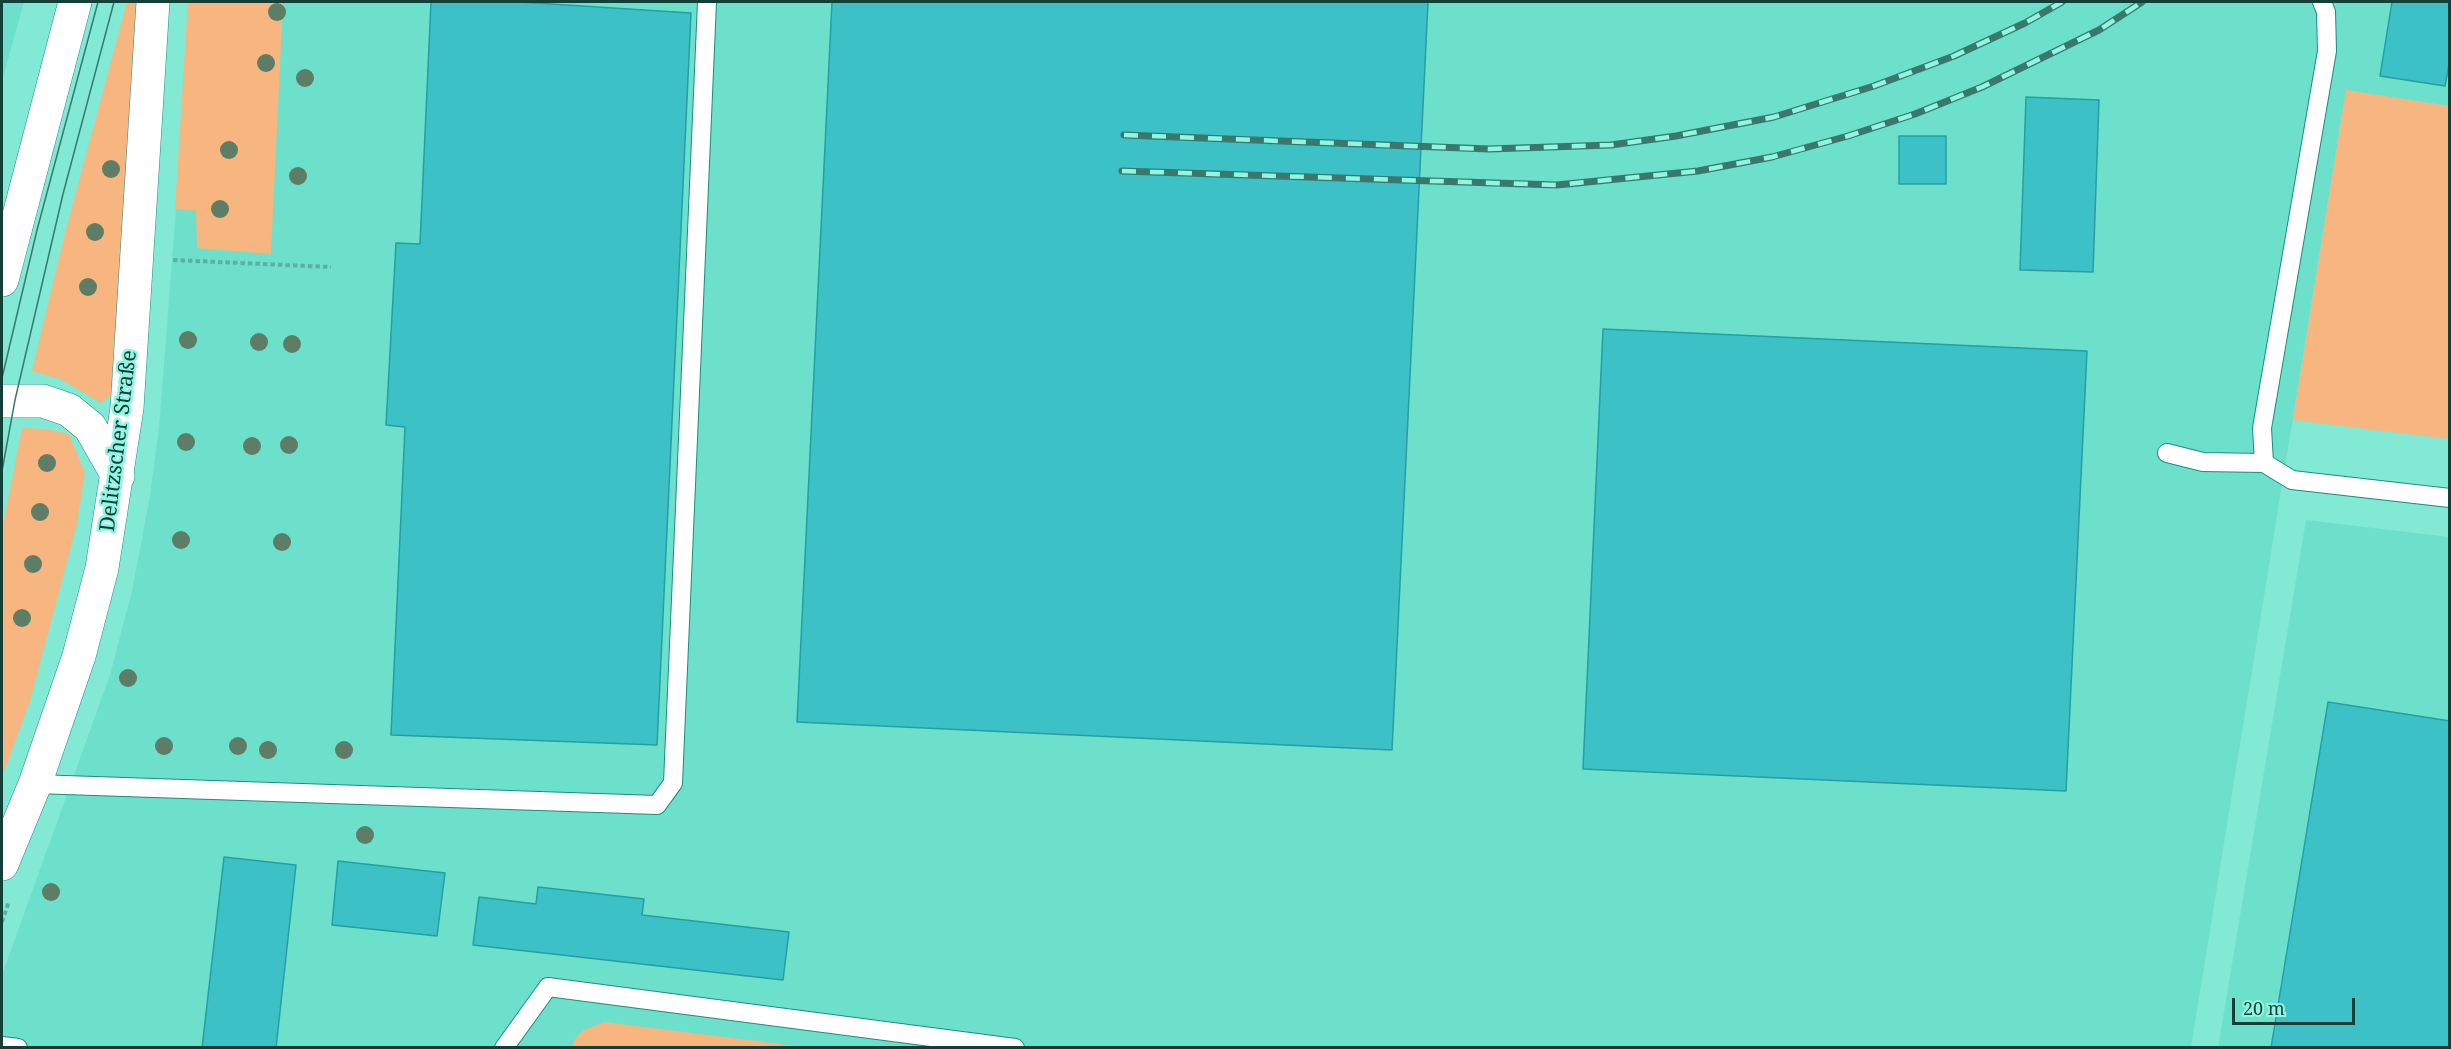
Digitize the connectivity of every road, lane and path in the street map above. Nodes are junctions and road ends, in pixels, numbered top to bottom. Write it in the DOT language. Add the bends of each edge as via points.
graph roads {
  1 [pos="75,2"];
  2 [pos="153,2"];
  3 [pos="707,2"];
  4 [pos="2322,2"];
  5 [pos="136,259"];
  6 [pos="331,267"];
  7 [pos="2,280"];
  8 [pos="2,401"];
  9 [pos="2167,453"];
  10 [pos="2264,463"];
  11 [pos="118,476"];
  12 [pos="2450,498"];
  13 [pos="35,784"];
  14 [pos="2,864"];
  15 [pos="2,1047"];
  16 [pos="18,1047"];
  17 [pos="504,1047"];
  18 [pos="1015,1047"];
  1 -- 7 [label="main road"];
  2 -- 5 [label="main road, Delitzscher Straße"];
  3 -- 13 [label="lane" via="673,783 657,805"];
  4 -- 10 [label="lane" via="2328,51 2262,428"];
  5 -- 6 [label="path"];
  5 -- 11 [label="main road, Delitzscher Straße" via="127,408"];
  8 -- 11 [label="main road" via="43,401 69,410 90,427"];
  9 -- 10 [label="lane" via="2203,462"];
  10 -- 12 [label="lane" via="2292,480"];
  11 -- 13 [label="main road, Delitzscher Straße" via="102,568 79,656"];
  13 -- 14 [label="main road, Delitzscher Straße"];
  15 -- 16 [label="lane"];
  17 -- 18 [label="lane" via="548,987"];
}
